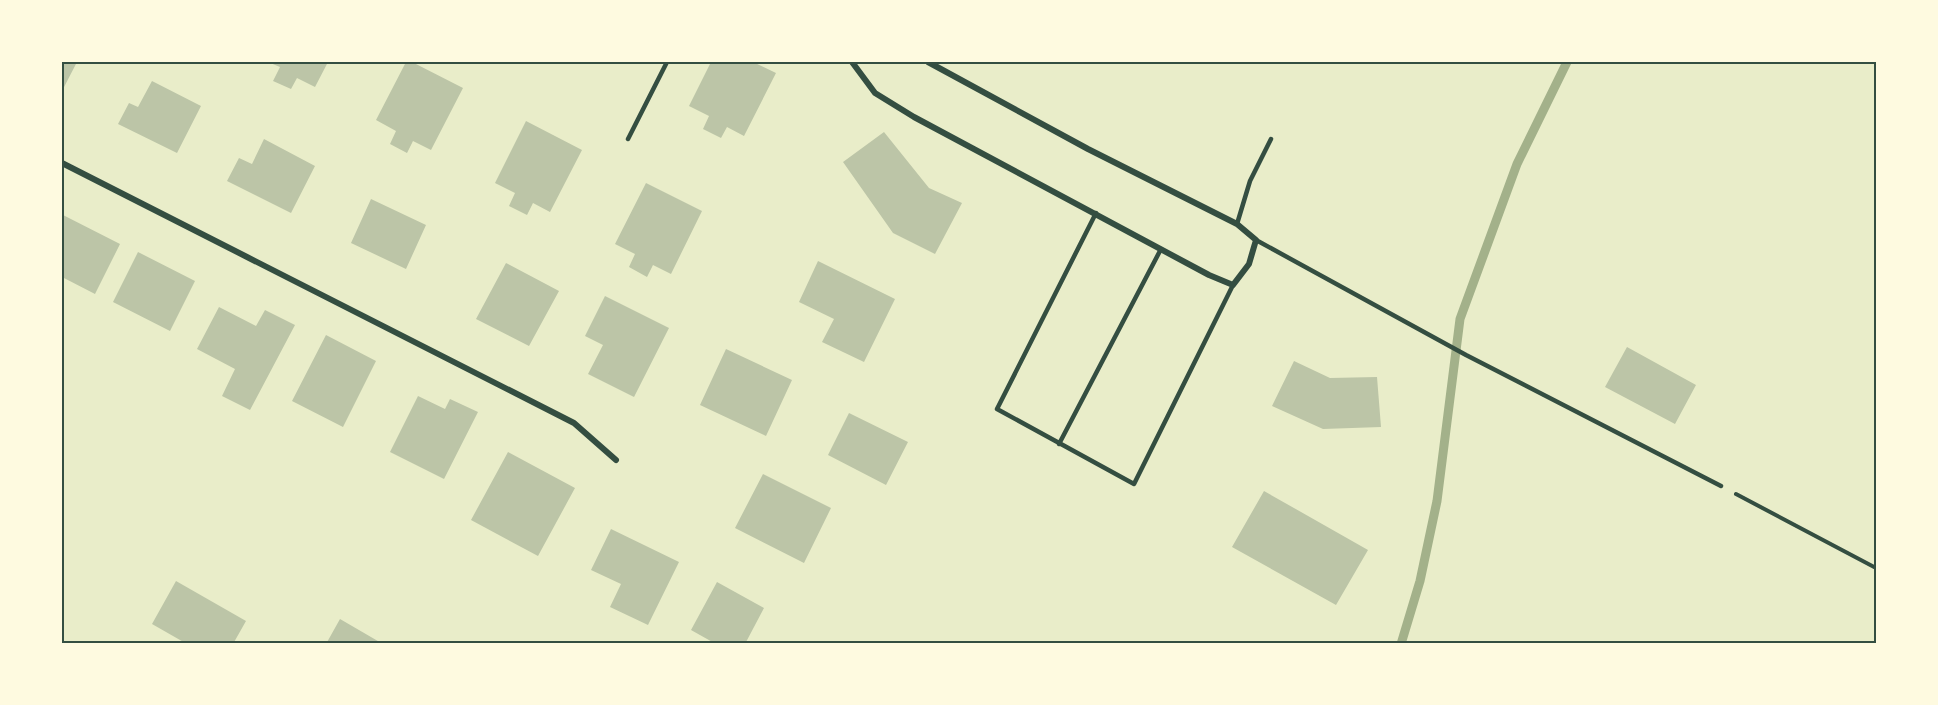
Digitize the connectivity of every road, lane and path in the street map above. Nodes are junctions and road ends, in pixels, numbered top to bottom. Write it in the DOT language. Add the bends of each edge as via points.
graph roads {
  1 [pos="667,62"];
  2 [pos="852,62"];
  3 [pos="928,62"];
  4 [pos="628,139"];
  5 [pos="1270,139"];
  6 [pos="62,163"];
  7 [pos="1096,213"];
  8 [pos="1237,224"];
  9 [pos="1256,240"];
  10 [pos="1161,249"];
  11 [pos="1233,285"];
  12 [pos="1059,444"];
  13 [pos="616,460"];
  14 [pos="1721,486"];
  15 [pos="1876,568"];
  1 -- 4 [label="lane"];
  2 -- 7 [label="street" via="875,93"];
  3 -- 8 [label="street"];
  5 -- 8 [label="lane" via="1250,181"];
  6 -- 13 [label="street" via="574,423"];
  7 -- 10 [label="street"];
  7 -- 12 [label="lane" via="997,409"];
  8 -- 9 [label="street"];
  9 -- 11 [label="street" via="1249,264"];
  9 -- 14 [label="lane" via="1466,355"];
  10 -- 11 [label="street"];
  10 -- 12 [label="lane"];
  11 -- 12 [label="lane" via="1134,484"];
  14 -- 15 [label="path"];
}
